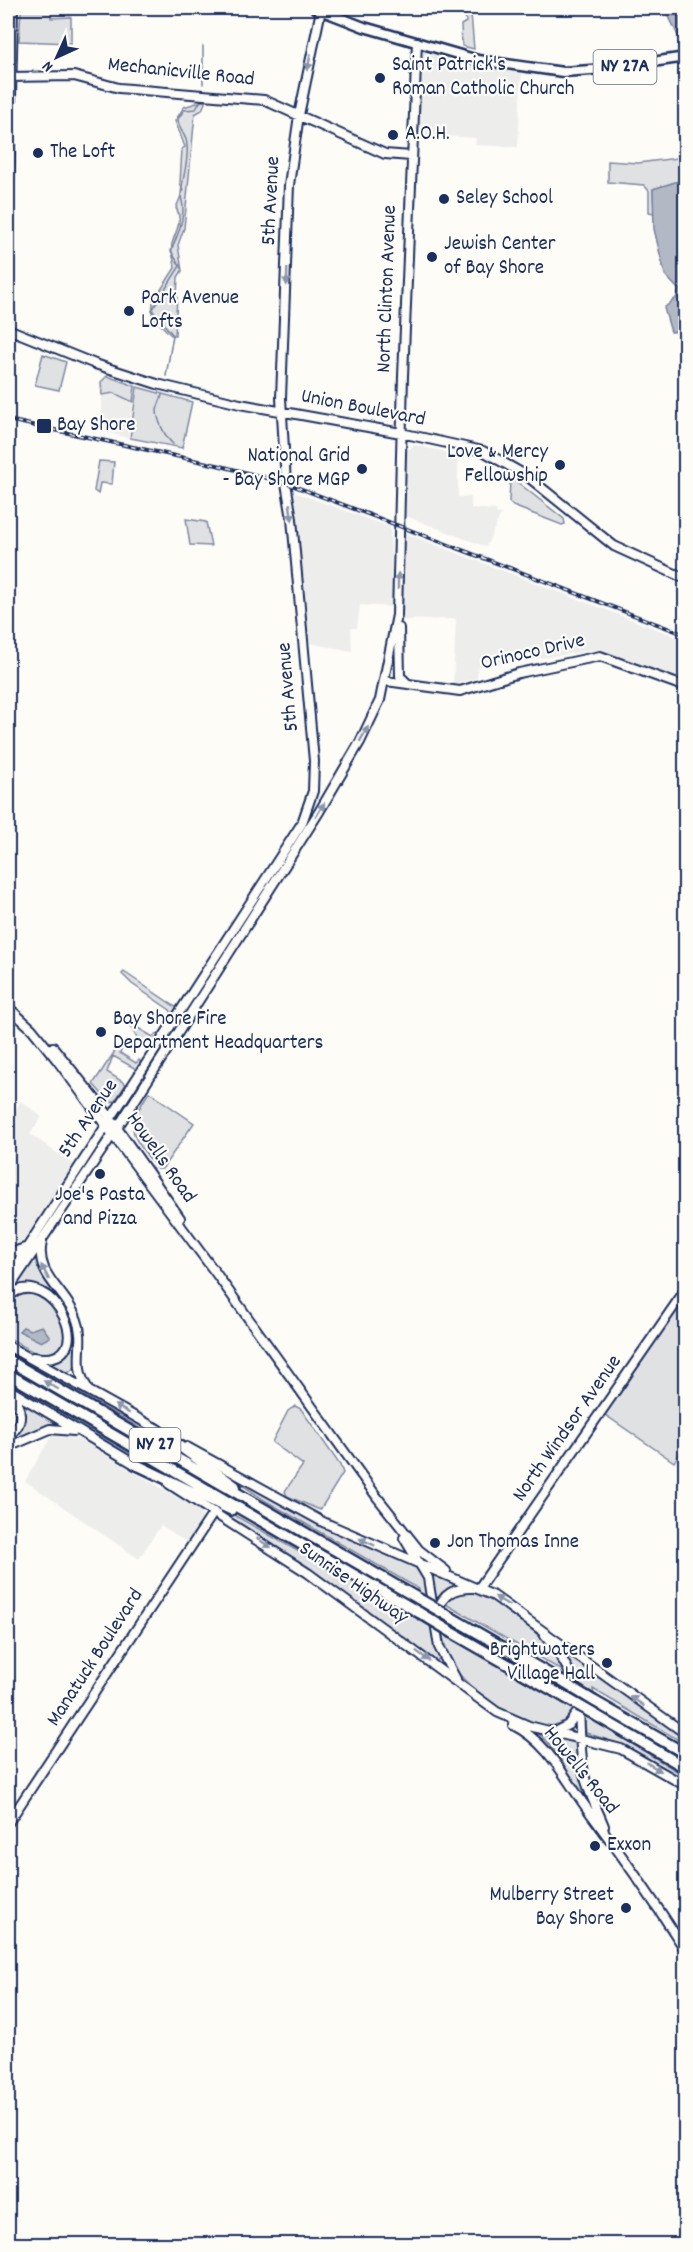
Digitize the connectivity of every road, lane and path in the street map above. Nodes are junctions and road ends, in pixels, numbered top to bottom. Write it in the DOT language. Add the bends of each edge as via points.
graph roads {
  1 [pos="13,8"];
  2 [pos="318,9"];
  3 [pos="417,42"];
  4 [pos="686,57"];
  5 [pos="10,77"];
  6 [pos="299,115"];
  7 [pos="411,156"];
  8 [pos="8,231"];
  9 [pos="8,329"];
  10 [pos="282,412"];
  11 [pos="401,433"];
  12 [pos="686,579"];
  13 [pos="397,616"];
  14 [pos="386,681"];
  15 [pos="410,685"];
  16 [pos="686,687"];
  17 [pos="8,1002"];
  18 [pos="8,1006"];
  19 [pos="60,1059"];
  20 [pos="109,1123"];
  21 [pos="115,1131"];
  22 [pos="43,1236"];
  23 [pos="26,1247"];
  24 [pos="8,1254"];
  25 [pos="8,1277"];
  26 [pos="686,1289"];
  27 [pos="8,1290"];
  28 [pos="8,1297"];
  29 [pos="8,1346"];
  30 [pos="26,1355"];
  31 [pos="8,1360"];
  32 [pos="8,1374"];
  33 [pos="8,1390"];
  34 [pos="90,1390"];
  35 [pos="154,1428"];
  36 [pos="79,1432"];
  37 [pos="8,1436"];
  38 [pos="8,1447"];
  39 [pos="135,1464"];
  40 [pos="377,1497"];
  41 [pos="214,1512"];
  42 [pos="277,1530"];
  43 [pos="302,1531"];
  44 [pos="421,1564"];
  45 [pos="462,1581"];
  46 [pos="479,1588"];
  47 [pos="435,1617"];
  48 [pos="534,1623"];
  49 [pos="464,1688"];
  50 [pos="581,1708"];
  51 [pos="497,1712"];
  52 [pos="553,1732"];
  53 [pos="686,1734"];
  54 [pos="581,1738"];
  55 [pos="686,1752"];
  56 [pos="685,1768"];
  57 [pos="686,1786"];
  58 [pos="8,1823"];
  59 [pos="606,1832"];
  60 [pos="686,1951"];
  1 -- 5 [label="main road"];
  2 -- 3 [label="main road, NY 27A"];
  2 -- 6 [label="main road, 5th Avenue, one-way"];
  3 -- 4 [label="main road, NY 27A" via="478,60 563,72"];
  3 -- 7 [label="main road, North Clinton Avenue"];
  5 -- 6 [label="main road, Mechanicville Road" via="74,76 119,88 257,99"];
  5 -- 8 [label="main road"];
  6 -- 7 [label="main road, Mechanicville Road" via="385,154"];
  6 -- 10 [label="main road, 5th Avenue, one-way" via="289,185"];
  7 -- 11 [label="main road, North Clinton Avenue"];
  9 -- 10 [label="main road, Union Boulevard" via="154,383"];
  10 -- 11 [label="main road, Union Boulevard"];
  10 -- 20 [label="main road, 5th Avenue, one-way" via="314,761 313,791 302,823"];
  11 -- 12 [label="main road, Union Boulevard" via="483,451 505,461 614,546"];
  13 -- 11 [label="main road, North Clinton Avenue, one-way"];
  13 -- 14 [label="main road, North Clinton Avenue"];
  13 -- 15 [label="main road" via="400,676"];
  14 -- 15 [label="main road, Orinoco Drive"];
  21 -- 14 [label="main road, 5th Avenue, one-way" via="304,835 372,719"];
  15 -- 16 [label="main road, Orinoco Drive" via="460,691 519,673 600,656"];
  17 -- 19 [label="main road, Howells Road" via="28,1018"];
  18 -- 19 [label="main road, Howells Road"];
  19 -- 20 [label="main road, Howells Road"];
  20 -- 21 [label="main road, Howells Road"];
  20 -- 23 [label="main road, 5th Avenue"];
  21 -- 22 [label="main road, 5th Avenue"];
  21 -- 40 [label="main road, Howells Road" via="159,1186 205,1258"];
  22 -- 27 [label="main road, 5th Avenue"];
  34 -- 22 [label="main road, one-way" via="79,1373 81,1341 77,1318 40,1262"];
  23 -- 24 [label="main road"];
  23 -- 25 [label="main road, 5th Avenue"];
  26 -- 46 [label="main road, North Windsor Avenue"];
  28 -- 30 [label="main road" via="20,1289 37,1291 59,1308 68,1324 69,1340 60,1353 47,1359"];
  29 -- 30 [label="main road, Sunrise Highway"];
  30 -- 34 [label="main road, Sunrise Highway"];
  43 -- 31 [label="highway, Sunrise Highway / NY 27, one-way"];
  32 -- 42 [label="highway, Sunrise Highway / NY 27"];
  33 -- 36 [label="main road, Sunrise Highway"];
  33 -- 37 [label="main road" via="19,1405 21,1416"];
  35 -- 34 [label="main road, Sunrise Highway, one-way"];
  35 -- 43 [label="highway"];
  44 -- 35 [label="main road, Sunrise Highway, one-way" via="302,1511"];
  36 -- 38 [label="main road" via="50,1429"];
  36 -- 39 [label="main road, Sunrise Highway"];
  39 -- 41 [label="main road, Sunrise Highway"];
  39 -- 42 [label="highway"];
  40 -- 44 [label="main road, Howells Road"];
  40 -- 45 [label="main road, Howells Road" via="423,1554"];
  41 -- 49 [label="main road, Sunrise Highway, one-way" via="324,1584"];
  41 -- 58 [label="main road, Manatuck Boulevard"];
  42 -- 56 [label="highway, Sunrise Highway / NY 27, bridge"];
  43 -- 55 [label="highway, Sunrise Highway / NY 27, bridge"];
  44 -- 45 [label="main road, Sunrise Highway"];
  44 -- 47 [label="main road, Howells Road" via="431,1588"];
  45 -- 46 [label="main road, Sunrise Highway"];
  46 -- 47 [label="main road" via="449,1593"];
  48 -- 46 [label="main road, Sunrise Highway, one-way"];
  47 -- 49 [label="main road, Howells Road" via="443,1657"];
  48 -- 50 [label="main road, Howells Road" via="567,1666"];
  53 -- 48 [label="main road, Sunrise Highway, one-way"];
  49 -- 51 [label="main road, Sunrise Highway"];
  50 -- 52 [label="main road" via="568,1725"];
  50 -- 54 [label="main road, Howells Road"];
  51 -- 52 [label="main road, Sunrise Highway"];
  51 -- 59 [label="main road, Howells Road" via="548,1752"];
  52 -- 54 [label="main road, Sunrise Highway"];
  54 -- 57 [label="main road, Sunrise Highway, one-way" via="621,1749"];
  54 -- 59 [label="main road, Howells Road" via="587,1785"];
  59 -- 60 [label="main road, Howells Road"];
}
